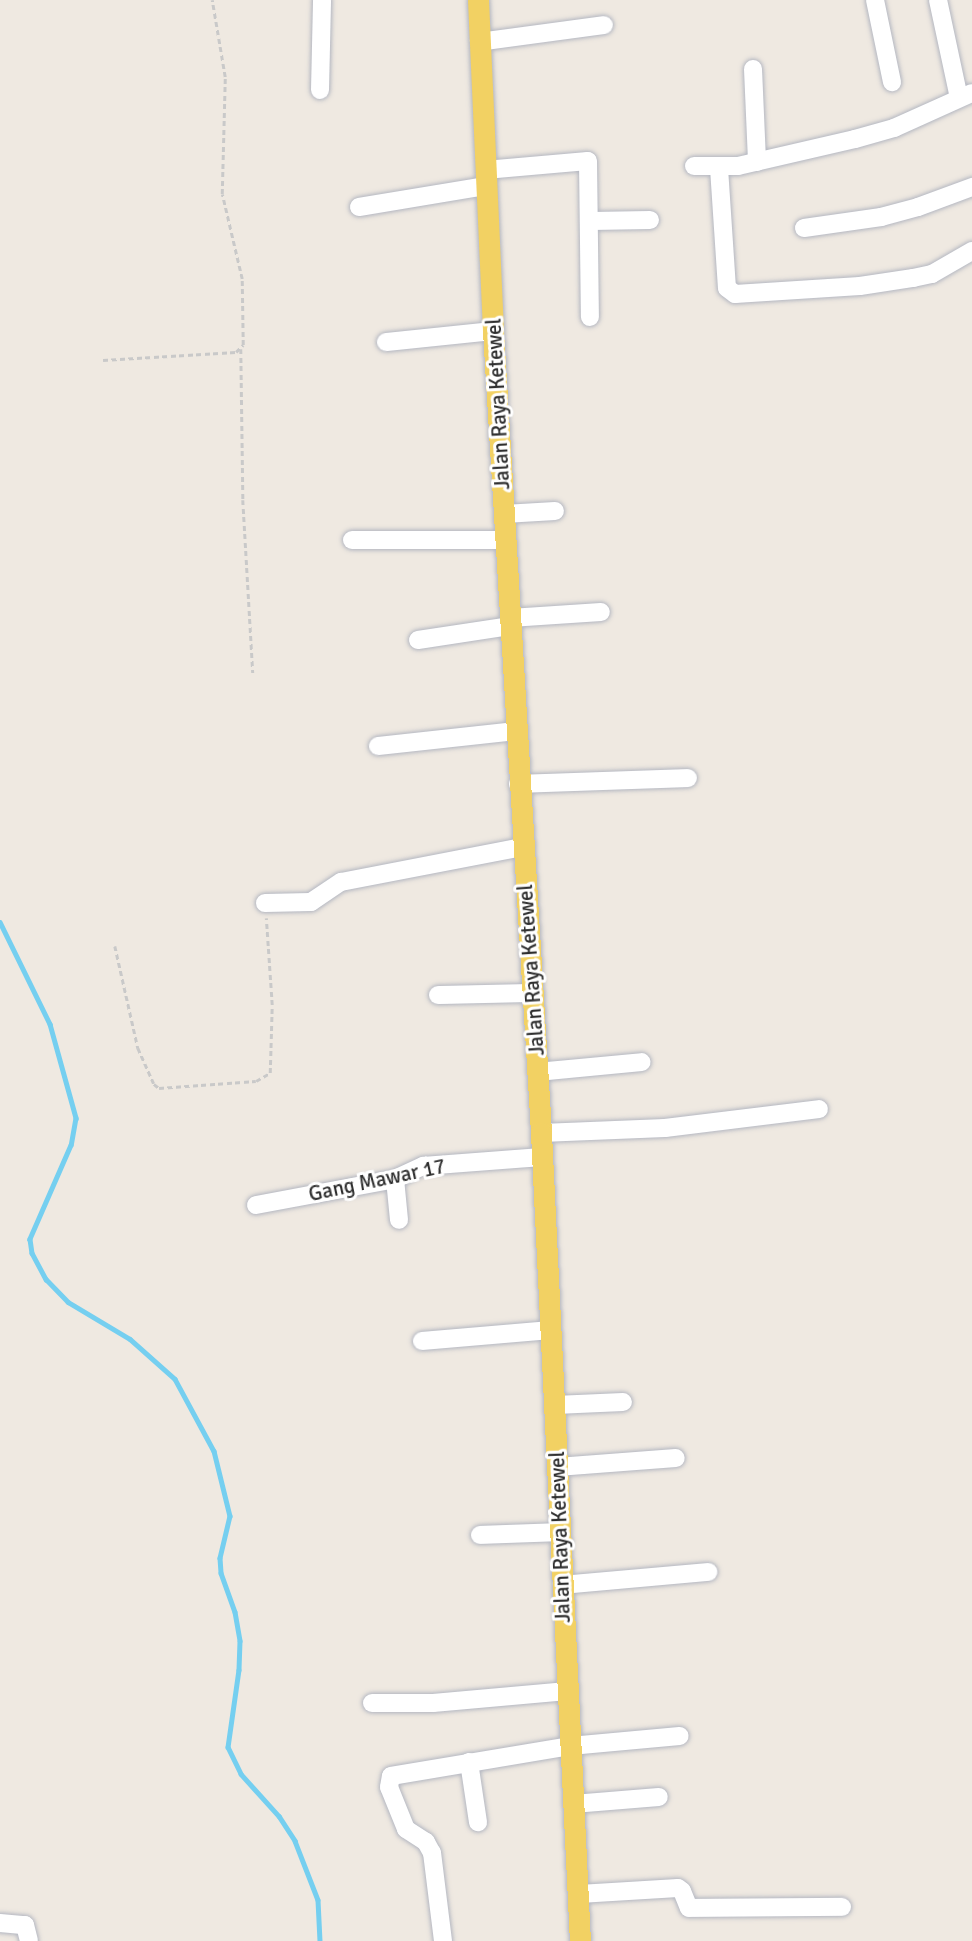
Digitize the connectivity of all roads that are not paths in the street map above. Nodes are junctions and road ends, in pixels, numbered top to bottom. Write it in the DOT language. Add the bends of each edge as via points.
graph roads {
  1 [pos="321,0"];
  2 [pos="478,0"];
  3 [pos="875,0"];
  4 [pos="938,0"];
  5 [pos="604,25"];
  6 [pos="479,41"];
  7 [pos="754,69"];
  8 [pos="892,82"];
  9 [pos="320,90"];
  10 [pos="966,95"];
  11 [pos="757,162"];
  12 [pos="694,166"];
  13 [pos="719,168"];
  14 [pos="486,178"];
  15 [pos="972,187"];
  16 [pos="359,206"];
  17 [pos="650,220"];
  18 [pos="591,221"];
  19 [pos="804,228"];
  20 [pos="972,251"];
  21 [pos="590,317"];
  22 [pos="493,331"];
  23 [pos="386,342"];
  24 [pos="555,510"];
  25 [pos="504,514"];
  26 [pos="352,540"];
  27 [pos="506,540"];
  28 [pos="601,612"];
  29 [pos="510,622"];
  30 [pos="418,640"];
  31 [pos="516,731"];
  32 [pos="378,746"];
  33 [pos="688,778"];
  34 [pos="519,784"];
  35 [pos="522,847"];
  36 [pos="265,903"];
  37 [pos="532,993"];
  38 [pos="439,995"];
  39 [pos="642,1062"];
  40 [pos="537,1072"];
  41 [pos="819,1109"];
  42 [pos="541,1133"];
  43 [pos="542,1157"];
  44 [pos="395,1179"];
  45 [pos="256,1205"];
  46 [pos="399,1220"];
  47 [pos="551,1330"];
  48 [pos="422,1341"];
  49 [pos="623,1402"];
  50 [pos="555,1405"];
  51 [pos="676,1458"];
  52 [pos="557,1467"];
  53 [pos="560,1532"];
  54 [pos="480,1535"];
  55 [pos="708,1572"];
  56 [pos="562,1585"];
  57 [pos="567,1691"];
  58 [pos="372,1703"];
  59 [pos="680,1736"];
  60 [pos="570,1746"];
  61 [pos="469,1762"];
  62 [pos="659,1797"];
  63 [pos="573,1804"];
  64 [pos="478,1822"];
  65 [pos="579,1894"];
  66 [pos="842,1906"];
  67 [pos="0,1923"];
  68 [pos="29,1941"];
  69 [pos="443,1941"];
  70 [pos="580,1941"];
  1 -- 9 [label="street"];
  2 -- 6 [label="main road, Jalan Raya Ketewel"];
  3 -- 8 [label="street"];
  4 -- 10 [label="street"];
  5 -- 6 [label="street"];
  6 -- 14 [label="main road, Jalan Raya Ketewel"];
  7 -- 11 [label="street"];
  10 -- 11 [label="street" via="894,128"];
  11 -- 13 [label="street"];
  12 -- 13 [label="street"];
  13 -- 20 [label="street" via="727,288 734,294 914,278 942,270"];
  14 -- 16 [label="street"];
  14 -- 18 [label="street" via="586,160"];
  14 -- 22 [label="main road, Jalan Raya Ketewel"];
  15 -- 19 [label="street" via="881,217"];
  17 -- 18 [label="street"];
  18 -- 21 [label="street"];
  22 -- 23 [label="street"];
  22 -- 25 [label="main road, Jalan Raya Ketewel"];
  24 -- 25 [label="street"];
  25 -- 27 [label="main road, Jalan Raya Ketewel"];
  26 -- 27 [label="street"];
  27 -- 29 [label="main road, Jalan Raya Ketewel"];
  28 -- 29 [label="street"];
  29 -- 30 [label="street"];
  29 -- 31 [label="main road, Jalan Raya Ketewel"];
  31 -- 32 [label="street"];
  31 -- 34 [label="main road, Jalan Raya Ketewel"];
  33 -- 34 [label="street"];
  34 -- 35 [label="main road, Jalan Raya Ketewel"];
  35 -- 36 [label="street" via="341,882 311,902"];
  35 -- 37 [label="main road, Jalan Raya Ketewel"];
  37 -- 38 [label="street"];
  37 -- 40 [label="main road, Jalan Raya Ketewel"];
  39 -- 40 [label="street"];
  40 -- 42 [label="main road, Jalan Raya Ketewel"];
  41 -- 42 [label="street" via="665,1128"];
  42 -- 43 [label="main road, Jalan Raya Ketewel"];
  43 -- 44 [label="street, Gang Mawar 17" via="423,1166"];
  43 -- 47 [label="main road, Jalan Raya Ketewel"];
  44 -- 45 [label="street, Gang Mawar 17"];
  44 -- 46 [label="street"];
  47 -- 48 [label="street"];
  47 -- 50 [label="main road, Jalan Raya Ketewel"];
  49 -- 50 [label="street"];
  50 -- 52 [label="main road, Jalan Raya Ketewel"];
  51 -- 52 [label="street"];
  52 -- 53 [label="main road, Jalan Raya Ketewel"];
  53 -- 54 [label="street"];
  53 -- 56 [label="main road, Jalan Raya Ketewel"];
  55 -- 56 [label="street"];
  56 -- 57 [label="main road, Jalan Raya Ketewel"];
  57 -- 58 [label="street" via="432,1703"];
  57 -- 60 [label="main road, Jalan Raya Ketewel"];
  59 -- 60 [label="street"];
  60 -- 61 [label="street"];
  60 -- 63 [label="main road, Jalan Raya Ketewel"];
  61 -- 64 [label="street"];
  61 -- 69 [label="street" via="391,1776 388,1782 406,1829 429,1846"];
  62 -- 63 [label="street"];
  63 -- 65 [label="main road, Jalan Raya Ketewel"];
  65 -- 66 [label="street" via="678,1888 689,1908"];
  65 -- 70 [label="main road, Jalan Raya Ketewel"];
  67 -- 68 [label="street" via="24,1925"];
}
